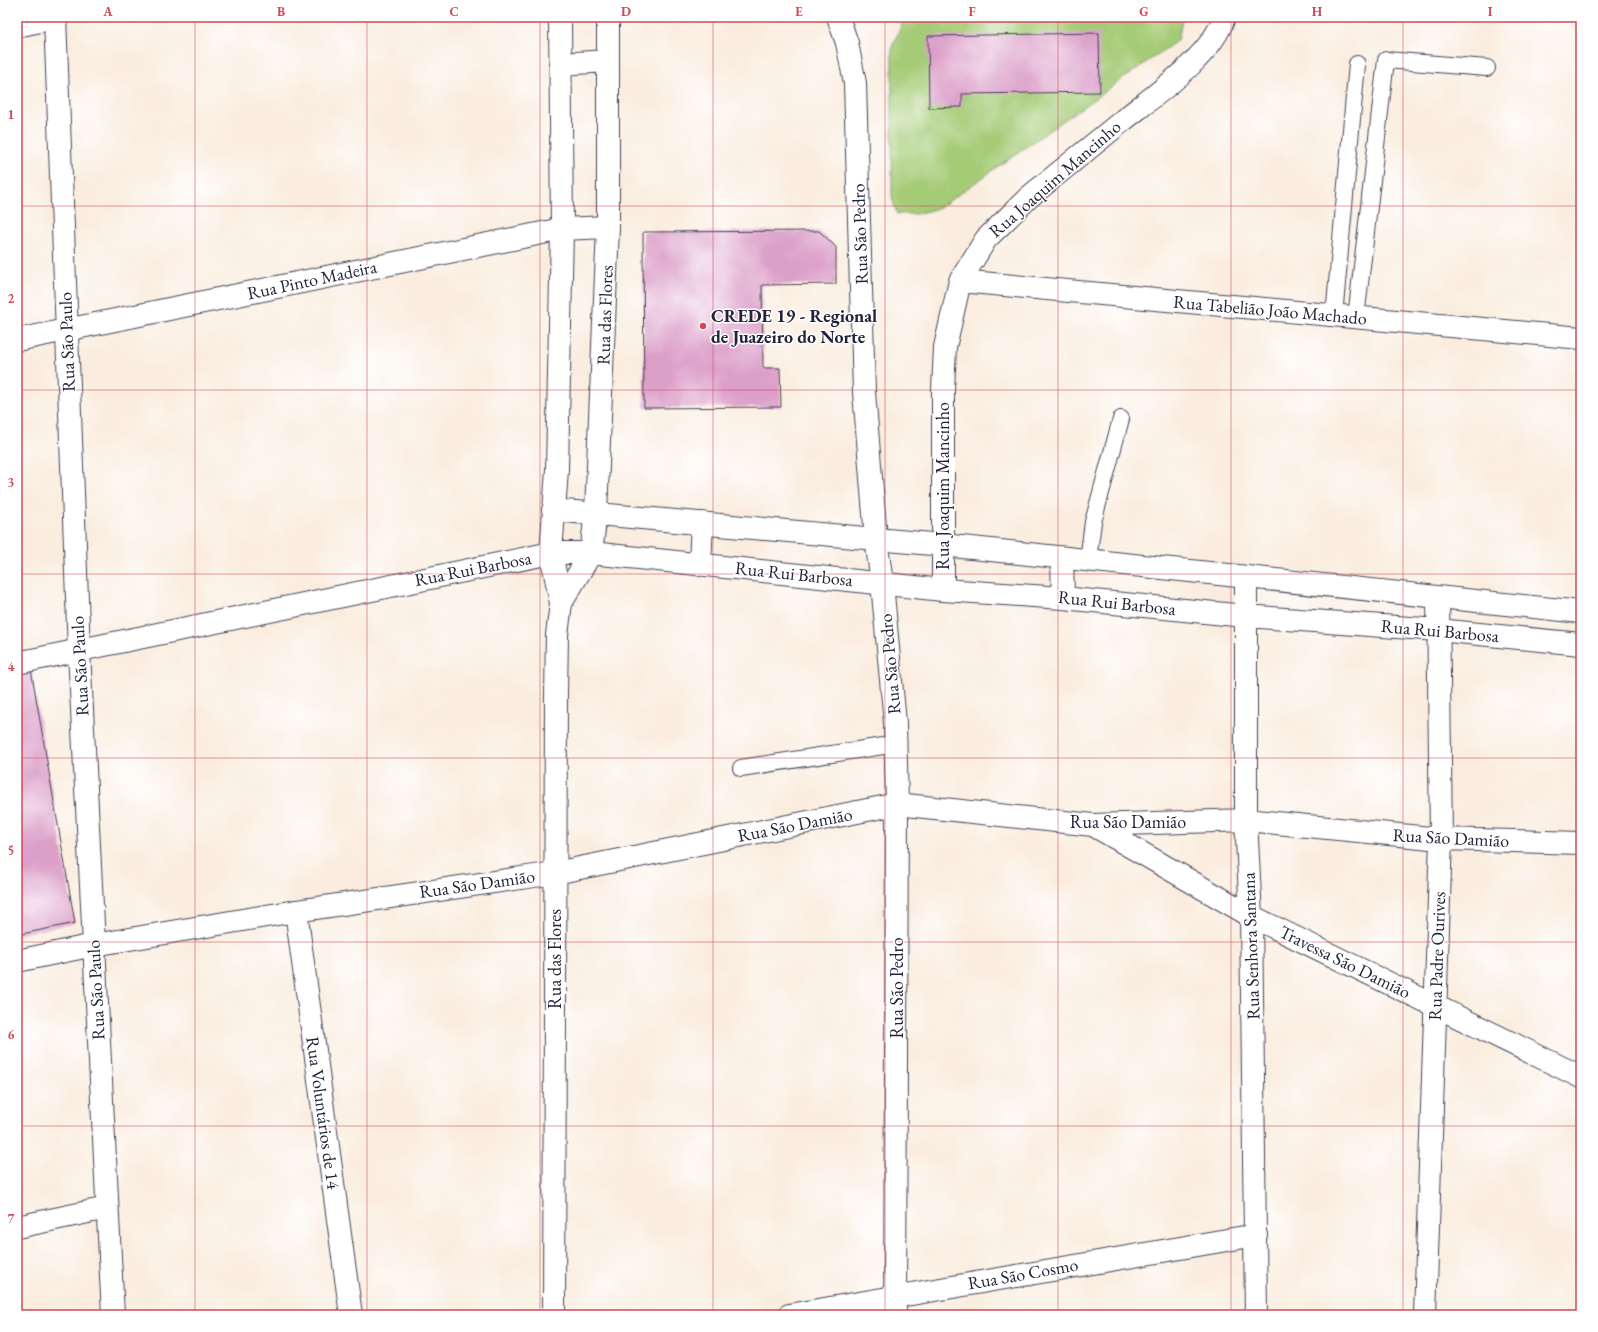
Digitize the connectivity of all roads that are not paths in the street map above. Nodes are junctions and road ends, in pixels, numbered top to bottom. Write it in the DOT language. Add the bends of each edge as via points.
graph roads {
  1 [pos="56,17"];
  2 [pos="560,17"];
  3 [pos="608,17"];
  4 [pos="838,17"];
  5 [pos="1224,17"];
  6 [pos="17,26"];
  7 [pos="608,61"];
  8 [pos="560,64"];
  9 [pos="1357,64"];
  10 [pos="1487,68"];
  11 [pos="608,227"];
  12 [pos="562,229"];
  13 [pos="960,281"];
  14 [pos="1334,316"];
  15 [pos="1356,318"];
  16 [pos="67,330"];
  17 [pos="1581,338"];
  18 [pos="17,340"];
  19 [pos="1121,419"];
  20 [pos="553,510"];
  21 [pos="596,513"];
  22 [pos="702,523"];
  23 [pos="876,540"];
  24 [pos="944,545"];
  25 [pos="591,552"];
  26 [pos="551,553"];
  27 [pos="1062,558"];
  28 [pos="1088,560"];
  29 [pos="700,565"];
  30 [pos="1246,577"];
  31 [pos="882,583"];
  32 [pos="943,590"];
  33 [pos="1438,597"];
  34 [pos="1063,598"];
  35 [pos="560,603"];
  36 [pos="1581,612"];
  37 [pos="1245,616"];
  38 [pos="1438,630"];
  39 [pos="1581,644"];
  40 [pos="79,651"];
  41 [pos="17,663"];
  42 [pos="896,744"];
  43 [pos="742,768"];
  44 [pos="897,804"];
  45 [pos="1246,820"];
  46 [pos="1093,825"];
  47 [pos="1441,839"];
  48 [pos="1581,843"];
  49 [pos="555,873"];
  50 [pos="296,911"];
  51 [pos="1251,916"];
  52 [pos="94,945"];
  53 [pos="17,961"];
  54 [pos="1435,1005"];
  55 [pos="1581,1077"];
  56 [pos="107,1208"];
  57 [pos="17,1227"];
  58 [pos="1256,1235"];
  59 [pos="896,1305"];
  60 [pos="113,1315"];
  61 [pos="351,1315"];
  62 [pos="554,1315"];
  63 [pos="789,1315"];
  64 [pos="1256,1315"];
  65 [pos="1425,1315"];
  1 -- 6 [label="street"];
  1 -- 16 [label="street, Rua São Paulo"];
  2 -- 8 [label="street, Rua das Flores"];
  3 -- 7 [label="street, Rua das Flores"];
  4 -- 23 [label="street, Rua São Pedro" via="856,84 864,392"];
  5 -- 13 [label="street, Rua Joaquim Mancinho" via="1215,37 1203,52 1029,197 986,239"];
  7 -- 8 [label="street"];
  7 -- 11 [label="street, Rua das Flores"];
  8 -- 12 [label="street, Rua das Flores"];
  9 -- 14 [label="lane"];
  10 -- 15 [label="lane" via="1386,60"];
  11 -- 12 [label="street, Rua Pinto Madeira"];
  11 -- 21 [label="street, Rua das Flores"];
  12 -- 16 [label="street, Rua Pinto Madeira"];
  12 -- 20 [label="street, Rua das Flores" via="557,470"];
  13 -- 14 [label="street, Rua Tabelião João Machado"];
  13 -- 24 [label="street, Rua Joaquim Mancinho" via="945,347"];
  14 -- 15 [label="street, Rua Tabelião João Machado"];
  15 -- 17 [label="street, Rua Tabelião João Machado"];
  16 -- 18 [label="street, Rua Pinto Madeira"];
  16 -- 40 [label="street, Rua São Paulo"];
  19 -- 28 [label="lane" via="1093,522"];
  20 -- 21 [label="street, Rua Rui Barbosa"];
  20 -- 26 [label="street, Rua das Flores"];
  21 -- 22 [label="street, Rua Rui Barbosa"];
  21 -- 25 [label="street, Rua das Flores"];
  22 -- 23 [label="street, Rua Rui Barbosa"];
  22 -- 29 [label="street"];
  23 -- 24 [label="street, Rua Rui Barbosa"];
  23 -- 31 [label="street, Rua São Pedro"];
  24 -- 27 [label="street, Rua Rui Barbosa"];
  24 -- 32 [label="street, Rua Joaquim Mancinho"];
  25 -- 26 [label="street, Rua Rui Barbosa"];
  25 -- 29 [label="street, Rua Rui Barbosa"];
  25 -- 35 [label="street, Rua das Flores"];
  26 -- 35 [label="street, Rua das Flores"];
  26 -- 40 [label="street, Rua Rui Barbosa"];
  27 -- 28 [label="street, Rua Rui Barbosa"];
  27 -- 34 [label="street"];
  28 -- 30 [label="street, Rua Rui Barbosa"];
  29 -- 31 [label="street, Rua Rui Barbosa"];
  30 -- 33 [label="street, Rua Rui Barbosa"];
  30 -- 37 [label="street, Rua Senhora Santana"];
  31 -- 32 [label="street, Rua Rui Barbosa"];
  31 -- 42 [label="street, Rua São Pedro"];
  32 -- 34 [label="street, Rua Rui Barbosa"];
  33 -- 36 [label="street, Rua Rui Barbosa"];
  33 -- 38 [label="street, Rua Padre Ourives"];
  34 -- 37 [label="street, Rua Rui Barbosa"];
  35 -- 49 [label="street, Rua das Flores"];
  37 -- 38 [label="street, Rua Rui Barbosa"];
  37 -- 45 [label="street, Rua Senhora Santana"];
  38 -- 39 [label="street, Rua Rui Barbosa"];
  38 -- 47 [label="street, Rua Padre Ourives"];
  40 -- 41 [label="street, Rua Rui Barbosa"];
  40 -- 52 [label="street, Rua São Paulo"];
  42 -- 43 [label="lane"];
  42 -- 44 [label="street, Rua São Pedro"];
  44 -- 46 [label="street, Rua São Damião"];
  44 -- 49 [label="street, Rua São Damião"];
  44 -- 59 [label="street, Rua São Pedro"];
  45 -- 46 [label="street, Rua São Damião"];
  45 -- 47 [label="street, Rua São Damião"];
  45 -- 51 [label="street, Rua Senhora Santana"];
  46 -- 51 [label="street, Travessa São Damião"];
  47 -- 48 [label="street, Rua São Damião"];
  47 -- 54 [label="street, Rua Padre Ourives"];
  49 -- 50 [label="street, Rua São Damião"];
  49 -- 62 [label="street, Rua das Flores"];
  50 -- 52 [label="street, Rua São Damião"];
  50 -- 61 [label="street, Rua Voluntários de 14"];
  51 -- 54 [label="street, Travessa São Damião"];
  51 -- 58 [label="street, Rua Senhora Santana"];
  52 -- 53 [label="street, Rua São Damião"];
  52 -- 56 [label="street, Rua São Paulo"];
  54 -- 55 [label="street, Travessa São Damião"];
  54 -- 65 [label="street, Rua Padre Ourives"];
  56 -- 57 [label="street"];
  56 -- 60 [label="street, Rua São Paulo"];
  58 -- 59 [label="street, Rua São Cosmo"];
  58 -- 64 [label="street, Rua Senhora Santana"];
  59 -- 63 [label="street, Rua São Cosmo"];
}
